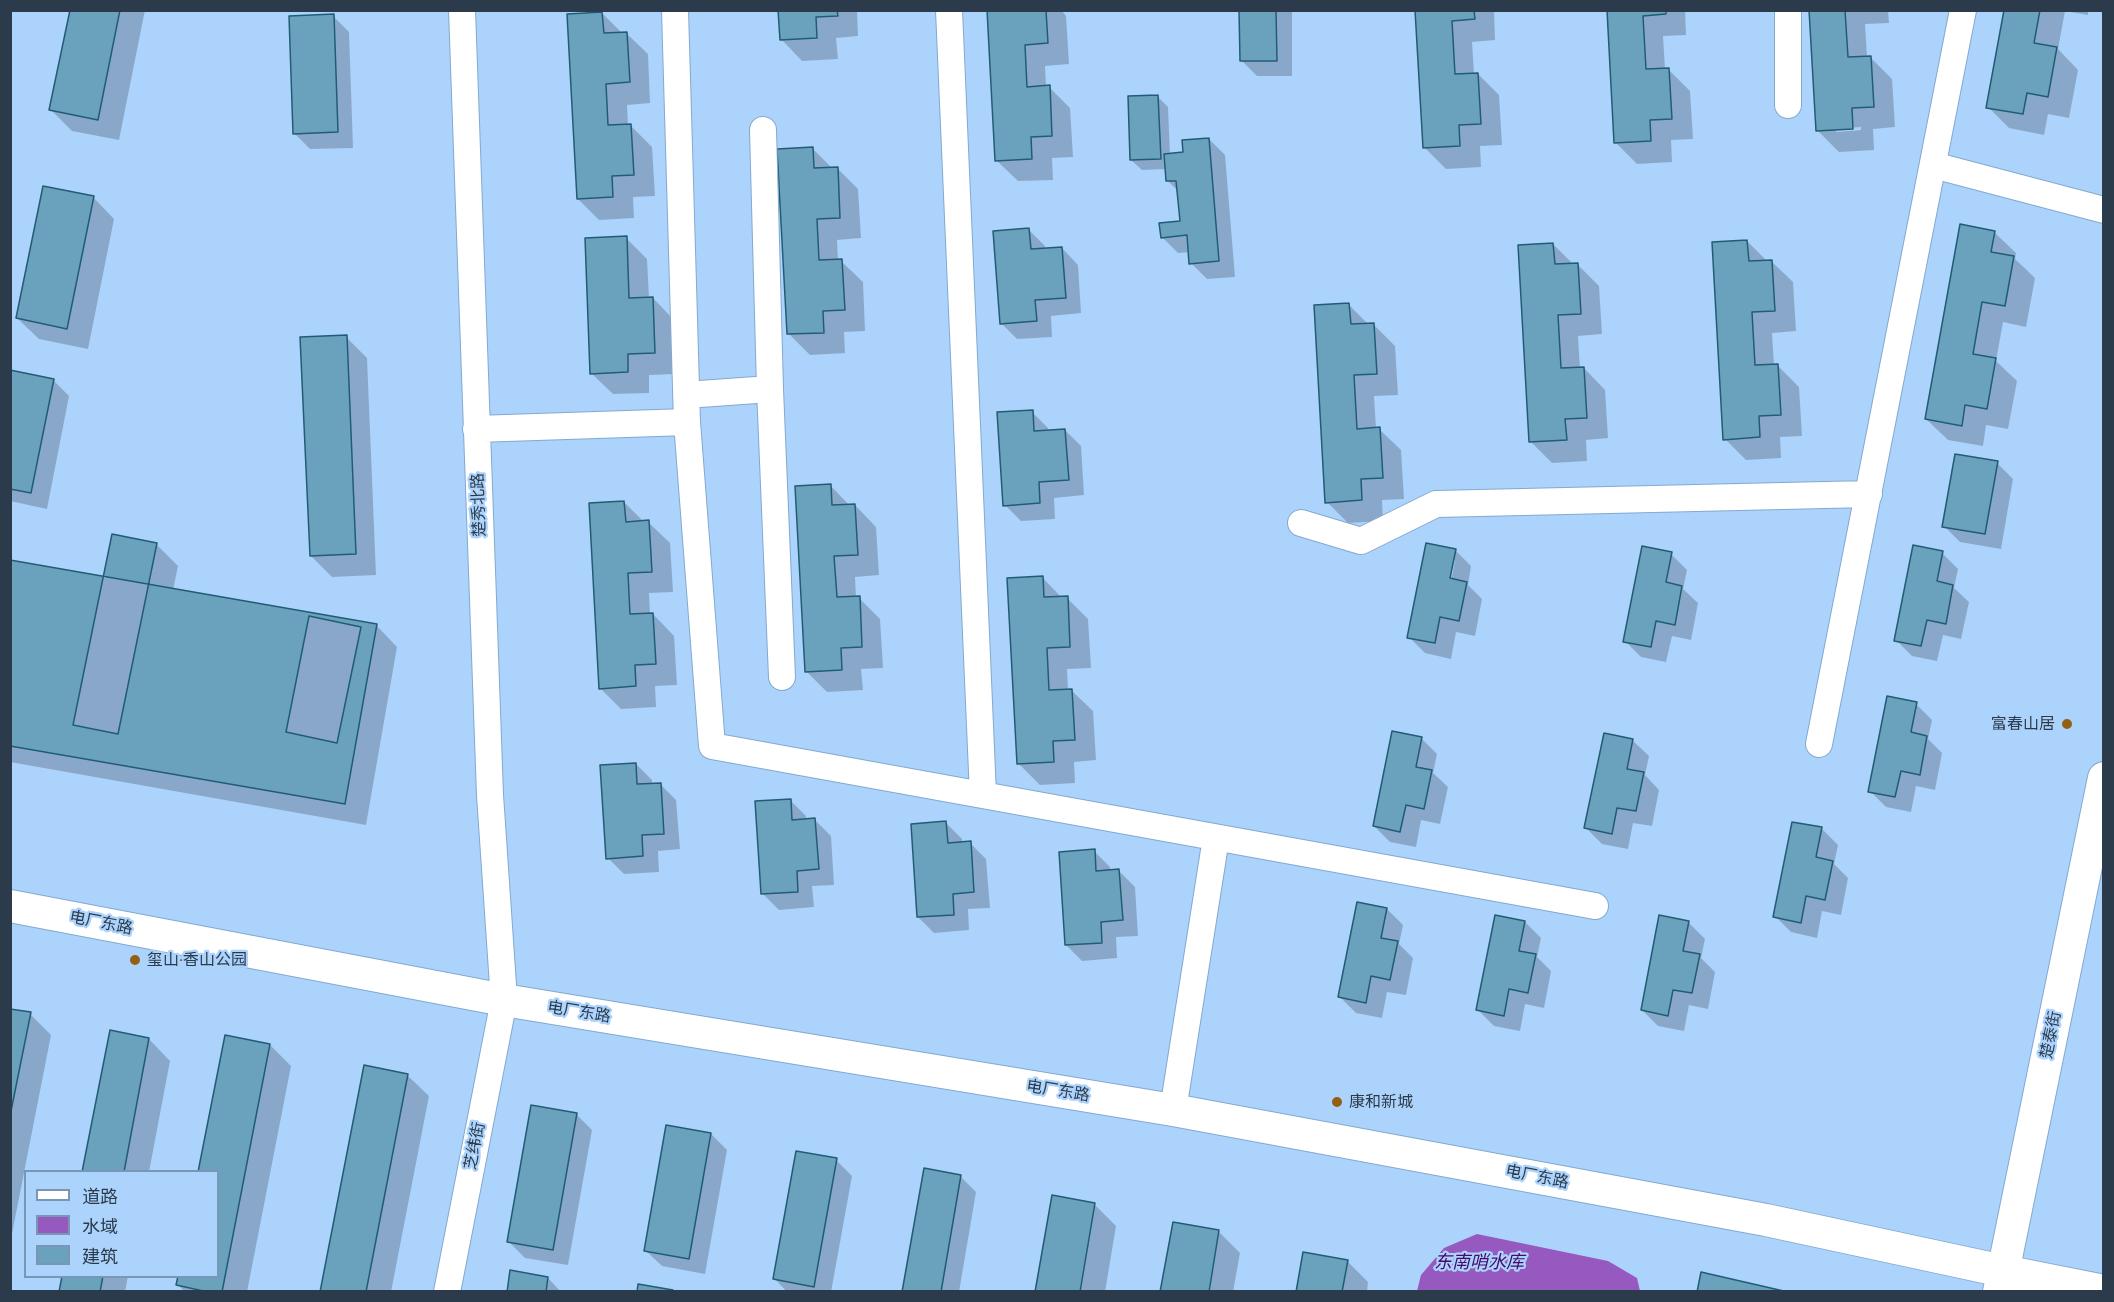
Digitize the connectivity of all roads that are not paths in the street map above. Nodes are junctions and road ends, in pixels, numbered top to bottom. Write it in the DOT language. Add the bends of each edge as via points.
graph roads {
  1 [pos="462,10"];
  2 [pos="675,10"];
  3 [pos="949,10"];
  4 [pos="1788,10"];
  5 [pos="1963,10"];
  6 [pos="1788,105"];
  7 [pos="763,129"];
  8 [pos="1933,165"];
  9 [pos="2103,210"];
  10 [pos="770,389"];
  11 [pos="686,395"];
  12 [pos="687,422"];
  13 [pos="476,429"];
  14 [pos="1869,494"];
  15 [pos="1301,523"];
  16 [pos="782,677"];
  17 [pos="1819,744"];
  18 [pos="2103,778"];
  19 [pos="983,795"];
  20 [pos="1216,838"];
  21 [pos="10,906"];
  22 [pos="1595,906"];
  23 [pos="504,1000"];
  24 [pos="1173,1110"];
  25 [pos="2001,1281"];
  26 [pos="2103,1291"];
  27 [pos="447,1292"];
  1 -- 13 [label="street, 楚秀北路"];
  2 -- 11 [label="street"];
  3 -- 19 [label="street"];
  4 -- 6 [label="street"];
  5 -- 8 [label="street"];
  7 -- 10 [label="street"];
  8 -- 9 [label="street"];
  8 -- 14 [label="street"];
  10 -- 11 [label="street"];
  10 -- 16 [label="street"];
  11 -- 12 [label="street"];
  12 -- 13 [label="street"];
  12 -- 19 [label="street" via="712,746"];
  13 -- 23 [label="street, 楚秀北路" via="490,795"];
  14 -- 15 [label="street" via="1436,504 1361,541"];
  14 -- 17 [label="street"];
  18 -- 25 [label="street, 楚泰街"];
  19 -- 20 [label="street"];
  20 -- 22 [label="street"];
  20 -- 24 [label="street"];
  21 -- 23 [label="street, 电厂东路"];
  23 -- 24 [label="street, 电厂东路"];
  23 -- 27 [label="street, 芝纬街"];
  24 -- 25 [label="street, 电厂东路" via="1766,1220"];
  25 -- 26 [label="street, 电厂东路"];
}
